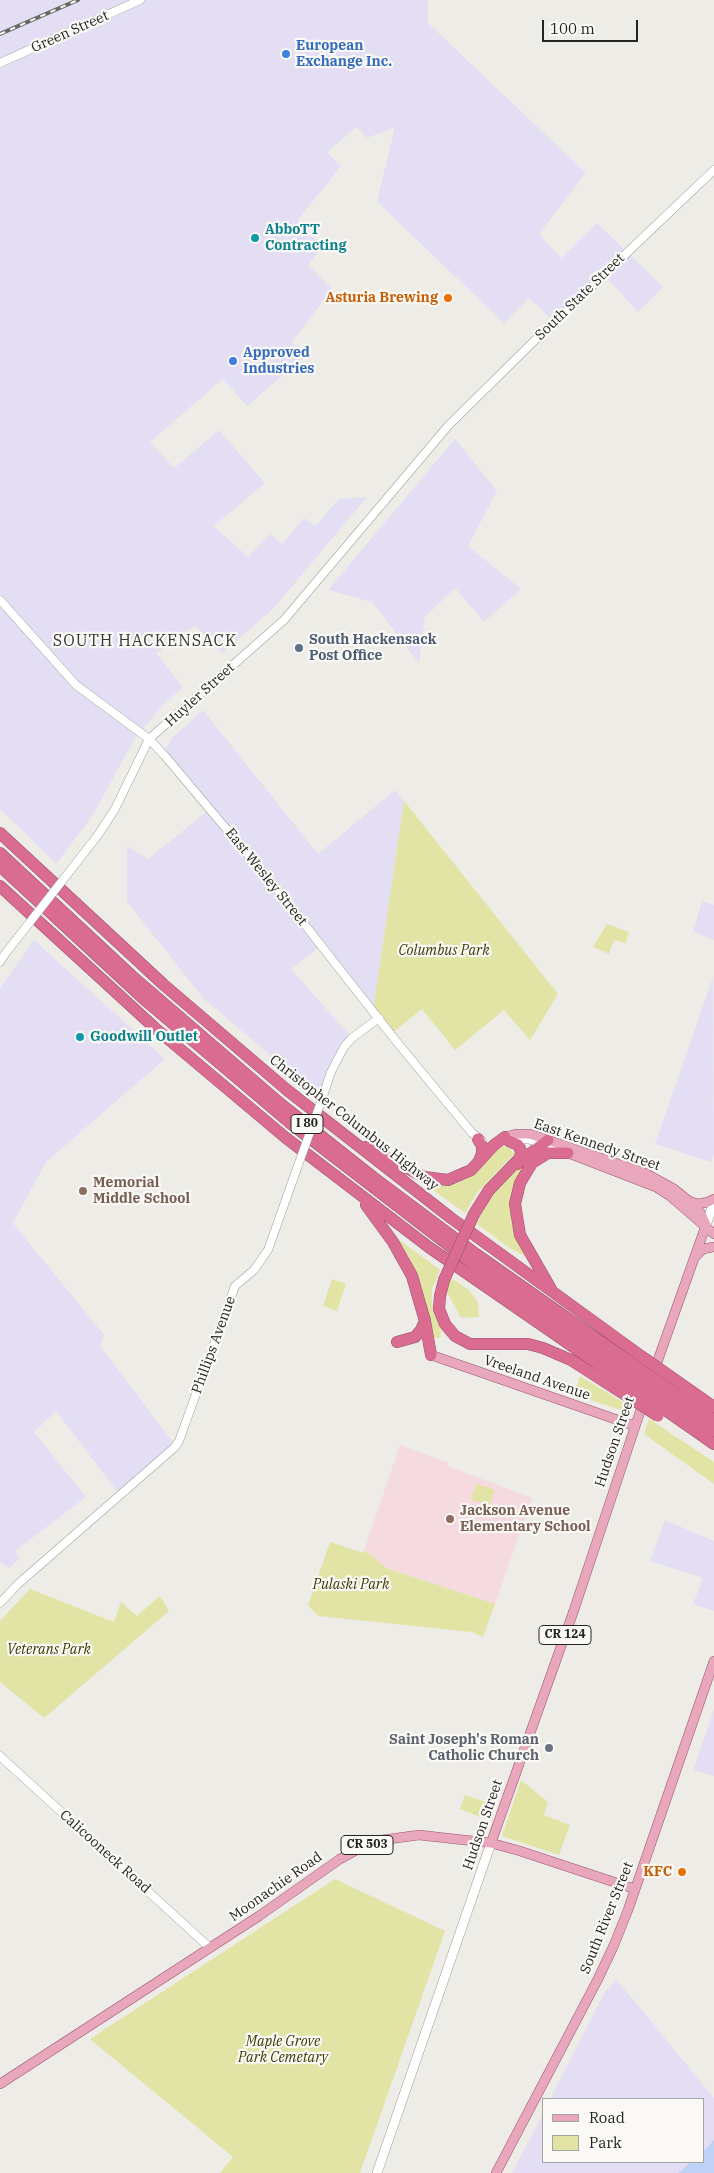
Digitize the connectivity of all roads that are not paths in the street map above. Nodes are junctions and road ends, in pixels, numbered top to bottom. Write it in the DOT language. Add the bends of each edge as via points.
graph roads {
  1 [pos="140,0"];
  2 [pos="0,63"];
  3 [pos="714,170"];
  4 [pos="448,426"];
  5 [pos="0,600"];
  6 [pos="149,739"];
  7 [pos="0,833"];
  8 [pos="0,853"];
  9 [pos="0,866"];
  10 [pos="0,886"];
  11 [pos="0,962"];
  12 [pos="378,1018"];
  13 [pos="340,1133"];
  14 [pos="475,1136"];
  15 [pos="507,1139"];
  16 [pos="545,1142"];
  17 [pos="494,1145"];
  18 [pos="568,1153"];
  19 [pos="478,1163"];
  20 [pos="512,1168"];
  21 [pos="359,1196"];
  22 [pos="714,1200"];
  23 [pos="689,1201"];
  24 [pos="706,1225"];
  25 [pos="714,1234"];
  26 [pos="714,1247"];
  27 [pos="695,1257"];
  28 [pos="554,1294"];
  29 [pos="425,1321"];
  30 [pos="397,1342"];
  31 [pos="431,1355"];
  32 [pos="634,1376"];
  33 [pos="664,1397"];
  34 [pos="714,1407"];
  35 [pos="714,1420"];
  36 [pos="635,1426"];
  37 [pos="714,1431"];
  38 [pos="714,1444"];
  39 [pos="0,1603"];
  40 [pos="714,1661"];
  41 [pos="0,1756"];
  42 [pos="491,1843"];
  43 [pos="635,1889"];
  44 [pos="210,1948"];
  45 [pos="0,2084"];
  46 [pos="377,2173"];
  47 [pos="496,2173"];
  1 -- 2 [label="street, Green Street"];
  3 -- 4 [label="street, South State Street"];
  4 -- 6 [label="street, Huyler Street" via="284,620"];
  5 -- 6 [label="street, East Wesley Street" via="76,685"];
  6 -- 11 [label="street, Huyler Street, bridge" via="116,809"];
  6 -- 12 [label="street, East Wesley Street" via="276,888"];
  7 -- 13 [label="highway, Christopher Columbus Highway / I 80" via="164,985"];
  8 -- 32 [label="highway, Christopher Columbus Highway / I 80" via="158,999 318,1134"];
  9 -- 32 [label="highway, Christopher Columbus Highway / I 80" via="146,1002 310,1139 474,1265"];
  10 -- 21 [label="highway, Christopher Columbus Highway / I 80" via="187,1055"];
  12 -- 14 [label="street"];
  12 -- 39 [label="street, Phillips Avenue, bridge" via="344,1047 331,1072 268,1250 254,1270 236,1286 179,1441"];
  13 -- 19 [label="highway" via="424,1177 448,1180"];
  13 -- 28 [label="highway, Christopher Columbus Highway / I 80"];
  14 -- 15 [label="street, East Kennedy Street"];
  14 -- 17 [label="street"];
  14 -- 19 [label="highway" via="482,1146"];
  15 -- 16 [label="main road, East Kennedy Street" via="516,1134 530,1134"];
  15 -- 17 [label="highway"];
  15 -- 20 [label="highway" via="516,1143 521,1151"];
  16 -- 18 [label="street, East Kennedy Street"];
  16 -- 20 [label="highway"];
  16 -- 23 [label="main road, East Kennedy Street" via="645,1173"];
  17 -- 19 [label="highway"];
  18 -- 24 [label="main road, East Kennedy Street" via="656,1187"];
  18 -- 28 [label="highway" via="548,1153 532,1163 520,1183 515,1204 520,1235"];
  20 -- 32 [label="highway, bridge" via="489,1190 474,1214 444,1280 439,1309 445,1324 455,1336 470,1344 528,1344 571,1360"];
  21 -- 29 [label="highway" via="408,1267"];
  21 -- 32 [label="highway, Christopher Columbus Highway / I 80" via="437,1253"];
  22 -- 23 [label="main road" via="698,1204"];
  22 -- 24 [label="main road, Hudson Street / CR 124"];
  23 -- 24 [label="main road, East Kennedy Street" via="700,1212"];
  24 -- 25 [label="main road"];
  24 -- 27 [label="main road, Hudson Street / CR 124"];
  26 -- 27 [label="main road" via="703,1249"];
  27 -- 36 [label="main road, Hudson Street / CR 124"];
  28 -- 32 [label="highway, Christopher Columbus Highway / I 80"];
  29 -- 30 [label="highway" via="415,1337"];
  29 -- 31 [label="highway"];
  31 -- 36 [label="main road, Vreeland Avenue"];
  32 -- 33 [label="highway, Christopher Columbus Highway / I 80, bridge"];
  32 -- 33 [label="highway, bridge"];
  33 -- 34 [label="highway, Christopher Columbus Highway / I 80"];
  33 -- 35 [label="highway, Christopher Columbus Highway / I 80"];
  33 -- 37 [label="highway, Christopher Columbus Highway / I 80"];
  33 -- 38 [label="highway" via="688,1426"];
  36 -- 42 [label="main road, Hudson Street / CR 124"];
  40 -- 43 [label="main road, South River Street"];
  41 -- 44 [label="street, Calicooneck Road"];
  42 -- 43 [label="main road, CR 503"];
  42 -- 44 [label="main road, Moonachie Road / CR 503" via="419,1836 396,1837 367,1845 340,1859"];
  42 -- 46 [label="main road, Hudson Street / CR 124"];
  43 -- 47 [label="main road, South River Street" via="598,1979"];
  44 -- 45 [label="main road, Moonachie Road / CR 503"];
}
